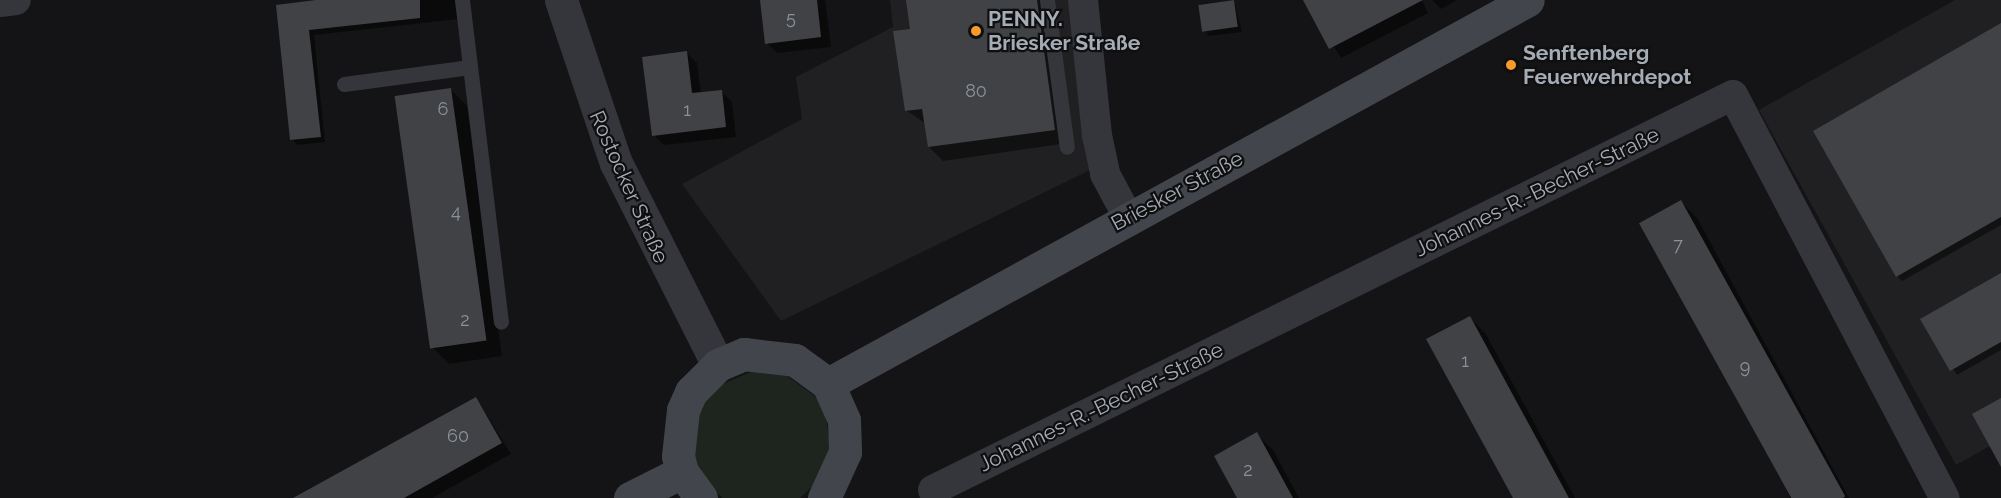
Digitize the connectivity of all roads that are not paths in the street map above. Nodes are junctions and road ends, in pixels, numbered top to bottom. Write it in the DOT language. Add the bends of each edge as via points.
graph roads {
  1 [pos="16,0"];
  2 [pos="462,0"];
  3 [pos="561,0"];
  4 [pos="1047,0"];
  5 [pos="1083,0"];
  6 [pos="1527,0"];
  7 [pos="0,2"];
  8 [pos="470,67"];
  9 [pos="344,84"];
  10 [pos="1067,147"];
  11 [pos="1128,217"];
  12 [pos="501,322"];
  13 [pos="718,365"];
  14 [pos="828,384"];
  15 [pos="691,485"];
  16 [pos="933,490"];
  17 [pos="630,498"];
  18 [pos="824,498"];
  19 [pos="1945,498"];
  1 -- 7 [label="street"];
  2 -- 8 [label="lane"];
  3 -- 13 [label="street, Rostocker Straße" via="616,163"];
  4 -- 10 [label="lane"];
  5 -- 11 [label="street" via="1097,135 1105,174"];
  6 -- 11 [label="main road, Briesker Straße"];
  8 -- 9 [label="lane"];
  8 -- 12 [label="lane"];
  11 -- 14 [label="main road, Briesker Straße"];
  13 -- 14 [label="main road" via="744,354 770,354 795,360"];
  13 -- 15 [label="main road" via="691,392 678,431"];
  14 -- 18 [label="main road" via="844,420 845,452"];
  15 -- 17 [label="main road"];
  16 -- 19 [label="street, Johannes-R.-Becher-Straße" via="1733,95"];
}
